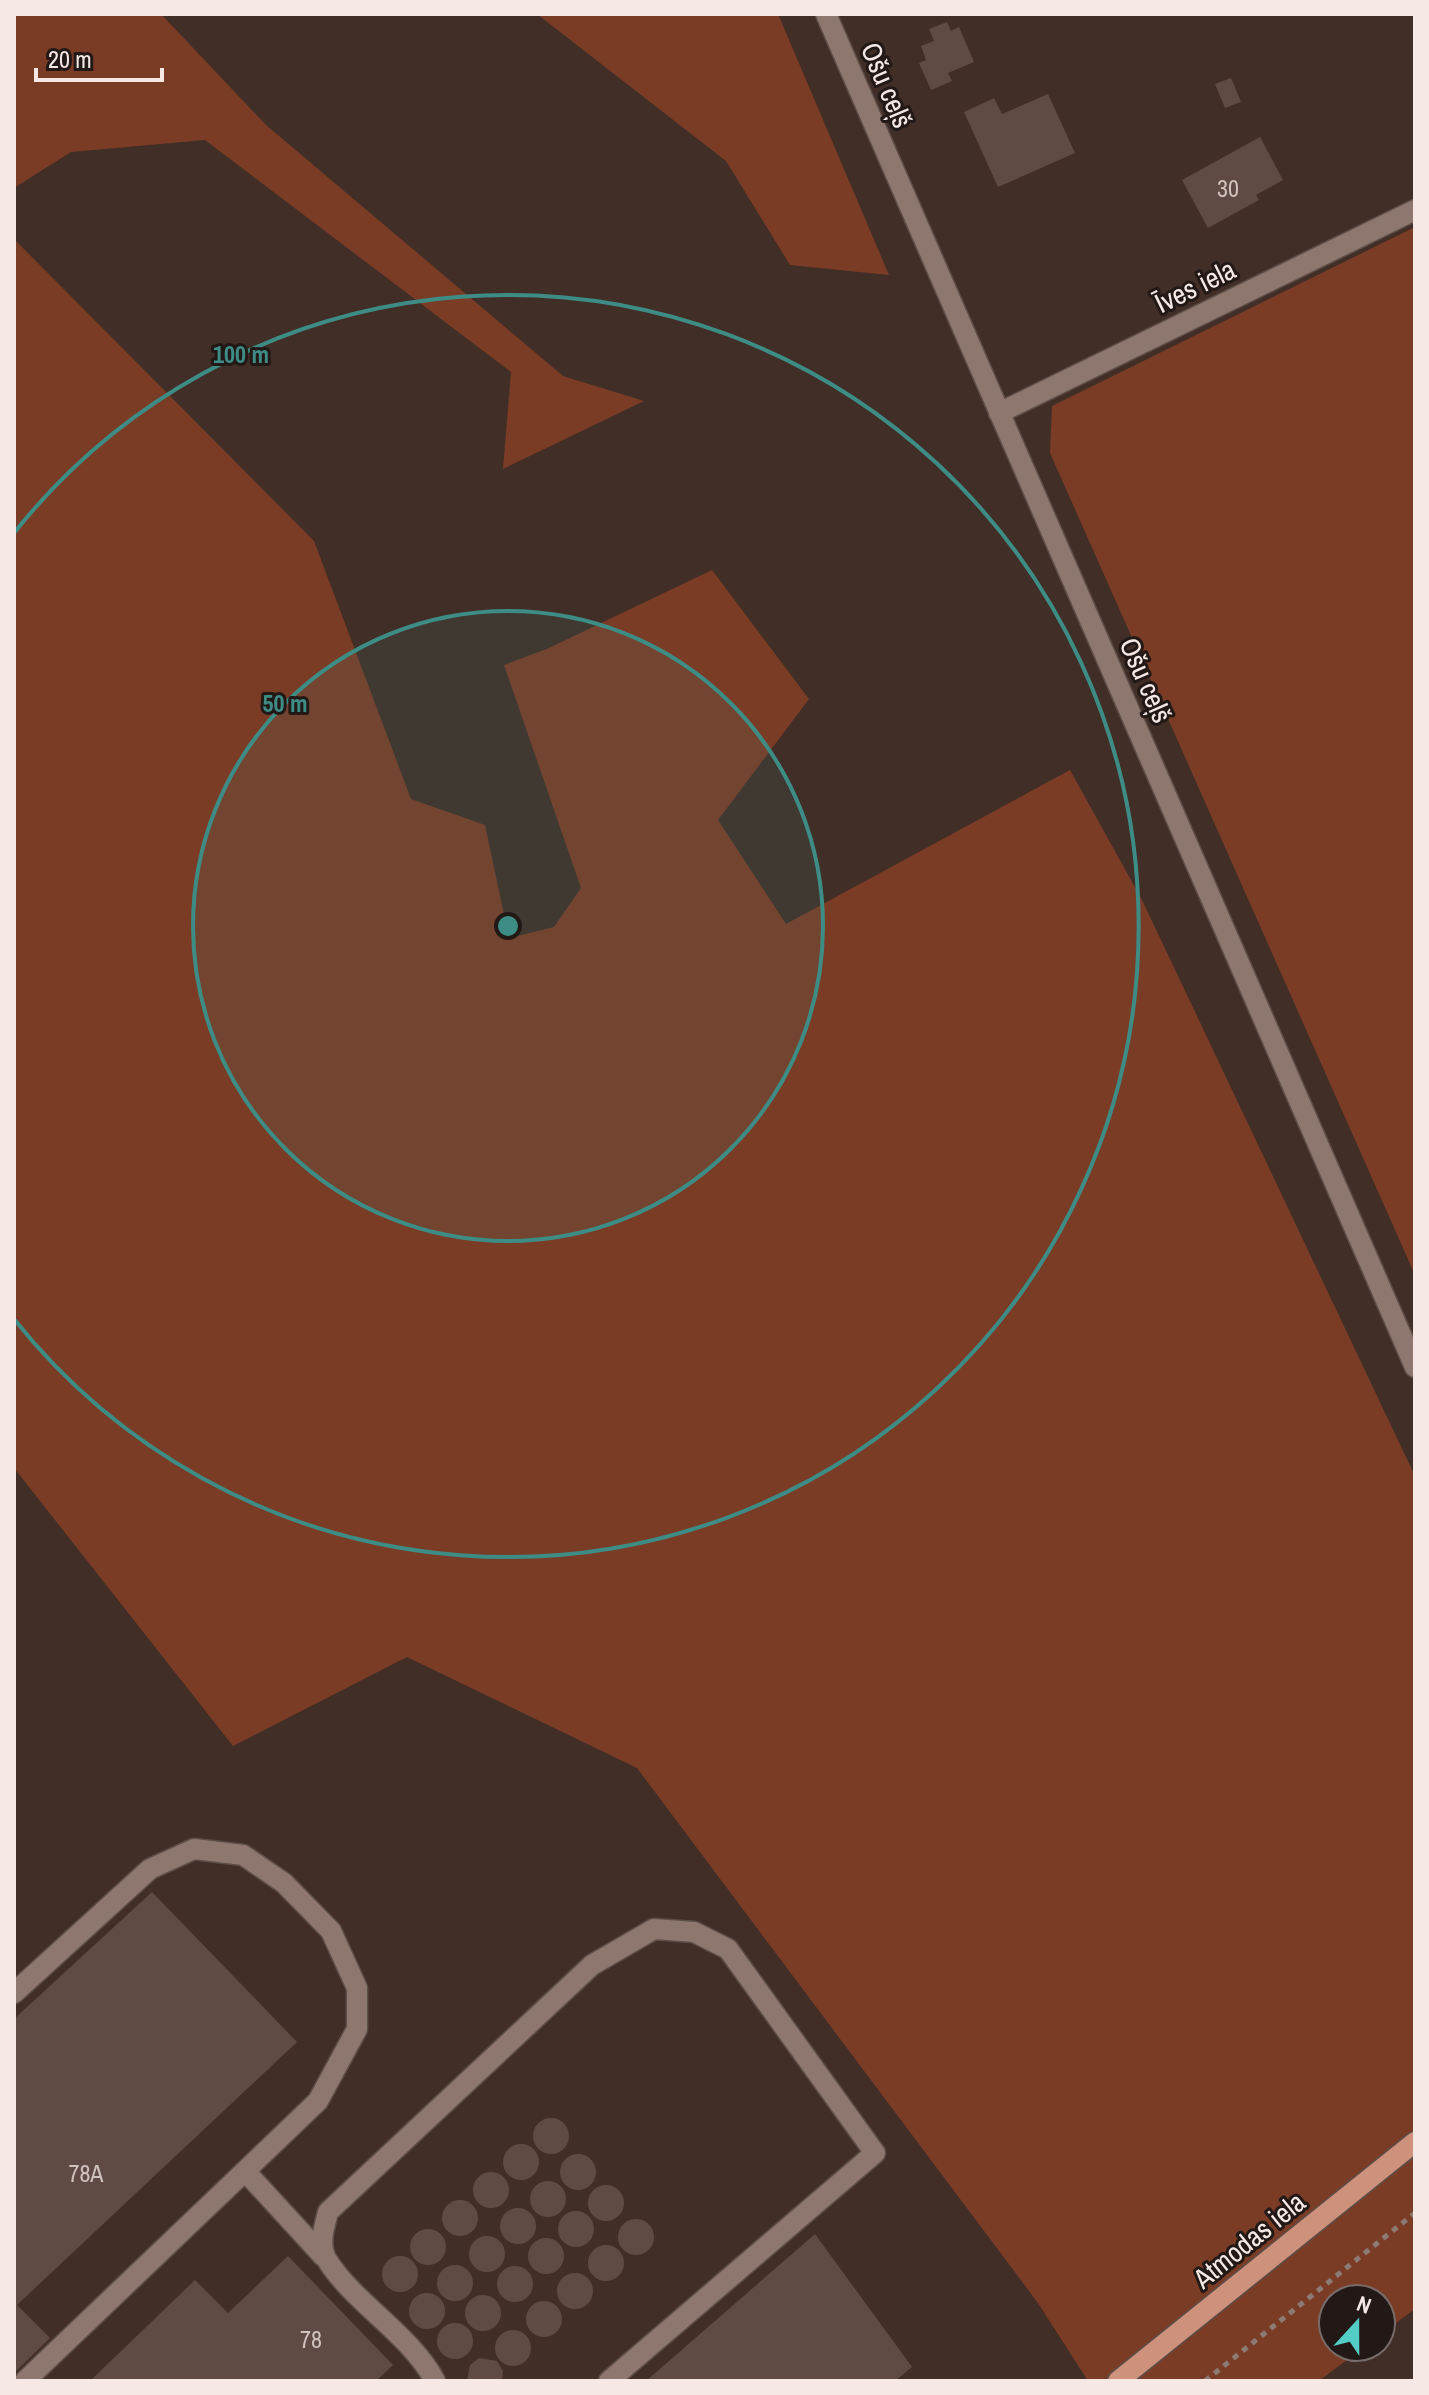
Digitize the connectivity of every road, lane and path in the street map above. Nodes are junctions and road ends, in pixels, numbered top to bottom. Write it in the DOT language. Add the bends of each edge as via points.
graph roads {
  1 [pos="826,14"];
  2 [pos="1415,210"];
  3 [pos="999,413"];
  4 [pos="1415,1367"];
  5 [pos="14,1993"];
  6 [pos="1415,2142"];
  7 [pos="245,2171"];
  8 [pos="1415,2213"];
  9 [pos="326,2259"];
  10 [pos="25,2381"];
  11 [pos="435,2381"];
  12 [pos="609,2381"];
  13 [pos="1118,2381"];
  14 [pos="1205,2381"];
  1 -- 3 [label="street, Ošu ceļš"];
  2 -- 3 [label="street, Īves iela"];
  3 -- 4 [label="street, Ošu ceļš"];
  5 -- 7 [label="street" via="150,1869 194,1849 243,1855 284,1883 331,1931 357,1988 357,2029 318,2101"];
  6 -- 13 [label="main road, Atmodas iela"];
  7 -- 9 [label="street"];
  7 -- 10 [label="street"];
  8 -- 14 [label="path"];
  9 -- 11 [label="street"];
  9 -- 12 [label="street" via="321,2238 328,2212 592,1965 654,1929 694,1932 728,1949 875,2153"];
}
